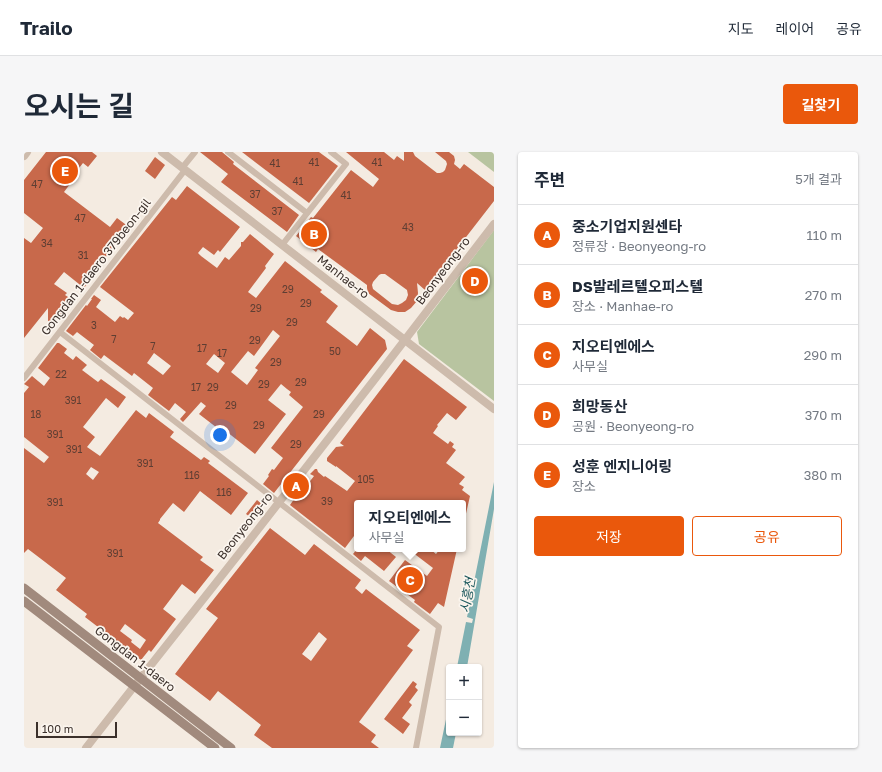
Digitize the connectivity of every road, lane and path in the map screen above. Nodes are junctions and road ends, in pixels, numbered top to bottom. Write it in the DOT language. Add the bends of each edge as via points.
graph roads {
  1 [pos="27,152"];
  2 [pos="162,152"];
  3 [pos="195,152"];
  4 [pos="228,152"];
  5 [pos="331,152"];
  6 [pos="24,156"];
  7 [pos="184,169"];
  8 [pos="307,213"];
  9 [pos="494,224"];
  10 [pos="282,245"];
  11 [pos="60,332"];
  12 [pos="406,340"];
  13 [pos="24,378"];
  14 [pos="492,407"];
  15 [pos="279,502"];
  16 [pos="24,588"];
  17 [pos="24,601"];
  18 [pos="140,678"];
  19 [pos="134,686"];
  20 [pos="86,748"];
  21 [pos="215,748"];
  22 [pos="231,748"];
  23 [pos="416,748"];
  1 -- 6 [label="street"];
  2 -- 7 [label="street, Manhae-ro"];
  3 -- 7 [label="street, Gongdan 1-daero 379beon-gil"];
  4 -- 8 [label="street"];
  5 -- 8 [label="street" via="346,164"];
  7 -- 10 [label="street, Manhae-ro"];
  7 -- 11 [label="street, Gongdan 1-daero 379beon-gil"];
  8 -- 10 [label="street"];
  9 -- 12 [label="street, Beonyeong-ro"];
  10 -- 12 [label="street, Manhae-ro"];
  11 -- 13 [label="street, Gongdan 1-daero 379beon-gil"];
  11 -- 15 [label="street"];
  12 -- 14 [label="street, Manhae-ro"];
  12 -- 15 [label="street, Beonyeong-ro"];
  15 -- 18 [label="street, Beonyeong-ro"];
  15 -- 23 [label="street" via="439,627"];
  16 -- 18 [label="main road, Gongdan 1-daero"];
  17 -- 19 [label="main road"];
  18 -- 19 [label="street, Beonyeong-ro"];
  18 -- 22 [label="main road, Gongdan 1-daero"];
  19 -- 20 [label="street, Beonyeong-ro"];
  19 -- 21 [label="main road"];
}
